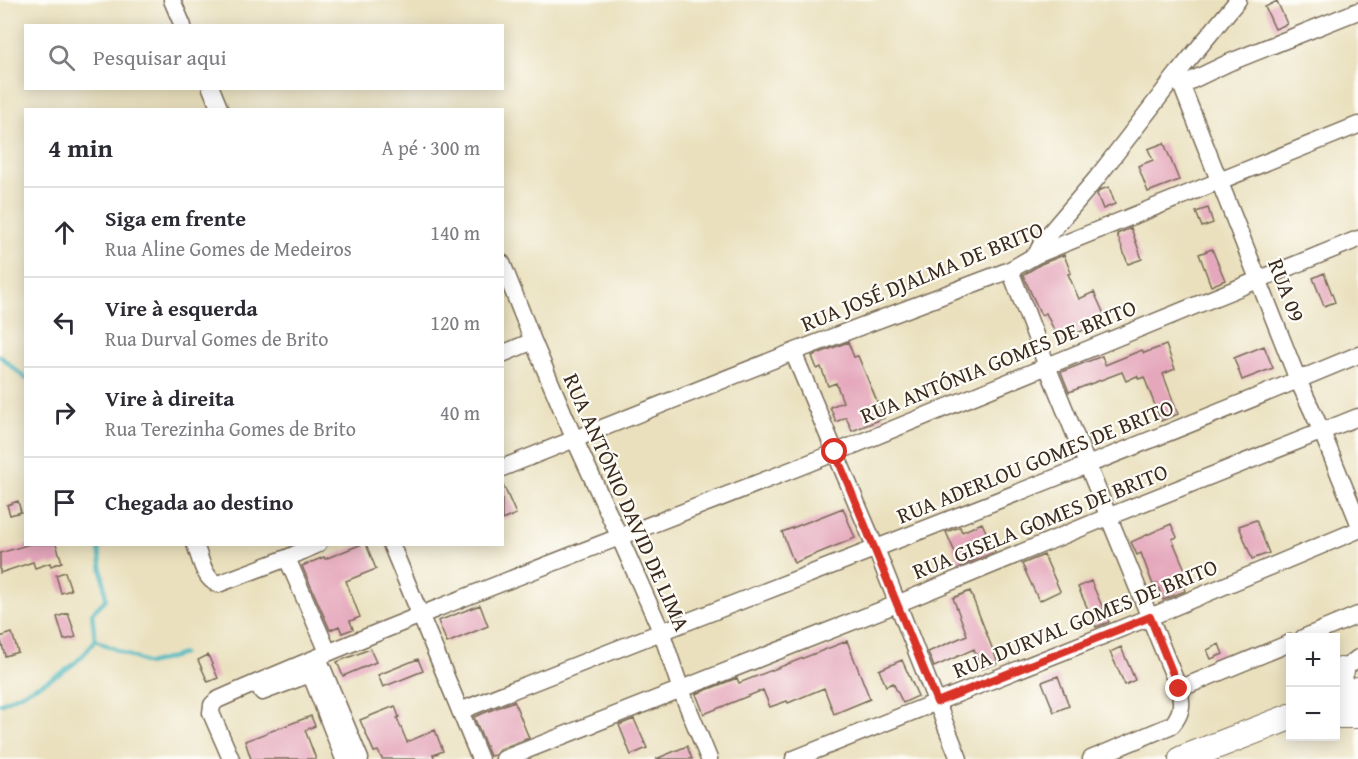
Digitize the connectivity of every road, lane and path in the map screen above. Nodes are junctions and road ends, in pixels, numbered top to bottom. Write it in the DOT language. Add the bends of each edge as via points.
graph roads {
  1 [pos="172,0"];
  2 [pos="1238,0"];
  3 [pos="1358,10"];
  4 [pos="182,24"];
  5 [pos="1179,80"];
  6 [pos="212,90"];
  7 [pos="223,108"];
  8 [pos="1358,125"];
  9 [pos="1219,182"];
  10 [pos="1358,239"];
  11 [pos="1036,255"];
  12 [pos="504,268"];
  13 [pos="1010,270"];
  14 [pos="1259,279"];
  15 [pos="533,341"];
  16 [pos="793,352"];
  17 [pos="504,353"];
  18 [pos="1358,355"];
  19 [pos="1047,366"];
  20 [pos="1298,380"];
  21 [pos="1358,417"];
  22 [pos="1322,432"];
  23 [pos="574,438"];
  24 [pos="835,452"];
  25 [pos="1088,464"];
  26 [pos="504,467"];
  27 [pos="1110,516"];
  28 [pos="1358,521"];
  29 [pos="1358,530"];
  30 [pos="619,536"];
  31 [pos="196,546"];
  32 [pos="314,546"];
  33 [pos="392,546"];
  34 [pos="876,549"];
  35 [pos="287,558"];
  36 [pos="897,604"];
  37 [pos="420,615"];
  38 [pos="1358,615"];
  39 [pos="1150,617"];
  40 [pos="661,632"];
  41 [pos="1315,633"];
  42 [pos="1286,645"];
  43 [pos="317,663"];
  44 [pos="1343,687"];
  45 [pos="1179,689"];
  46 [pos="681,690"];
  47 [pos="937,702"];
  48 [pos="460,711"];
  49 [pos="1358,715"];
  50 [pos="1286,719"];
  51 [pos="230,757"];
  52 [pos="344,759"];
  53 [pos="360,759"];
  54 [pos="480,759"];
  55 [pos="504,759"];
  56 [pos="709,759"];
  57 [pos="794,759"];
  58 [pos="959,759"];
  59 [pos="1091,759"];
  60 [pos="1182,759"];
  1 -- 4 [label="street"];
  2 -- 5 [label="street"];
  3 -- 5 [label="street"];
  5 -- 9 [label="street, RUA 09"];
  5 -- 11 [label="street" via="1043,241"];
  6 -- 7 [label="street"];
  8 -- 9 [label="street, RUA JOSÉ DJALMA DE BRITO"];
  9 -- 11 [label="street, RUA JOSÉ DJALMA DE BRITO"];
  9 -- 14 [label="street, RUA 09"];
  10 -- 14 [label="street, RUA ANTÓNIA GOMES DE BRITO"];
  11 -- 13 [label="street, RUA JOSÉ DJALMA DE BRITO"];
  12 -- 15 [label="street, RUA ANTÓNIO DAVID DE LIMA"];
  13 -- 16 [label="street, RUA JOSÉ DJALMA DE BRITO"];
  13 -- 19 [label="street"];
  14 -- 19 [label="street, RUA ANTÓNIA GOMES DE BRITO"];
  14 -- 20 [label="street, RUA 09"];
  15 -- 17 [label="street"];
  15 -- 23 [label="street, RUA ANTÓNIO DAVID DE LIMA"];
  16 -- 23 [label="street, RUA JOSÉ DJALMA DE BRITO"];
  16 -- 24 [label="street"];
  18 -- 20 [label="street, RUA ADERLOU GOMES DE BRITO"];
  19 -- 24 [label="street, RUA ANTÓNIA GOMES DE BRITO"];
  19 -- 25 [label="street"];
  20 -- 22 [label="street, RUA 09"];
  20 -- 25 [label="street, RUA ADERLOU GOMES DE BRITO"];
  21 -- 22 [label="street, RUA GISELA GOMES DE BRITO"];
  22 -- 27 [label="street, RUA GISELA GOMES DE BRITO"];
  22 -- 28 [label="street, RUA 09"];
  23 -- 26 [label="street, RUA JOSÉ DJALMA DE BRITO"];
  23 -- 30 [label="street, RUA ANTÓNIO DAVID DE LIMA"];
  24 -- 30 [label="street, RUA ANTÓNIA GOMES DE BRITO"];
  24 -- 34 [label="street"];
  25 -- 27 [label="street"];
  25 -- 34 [label="street, RUA ADERLOU GOMES DE BRITO"];
  27 -- 36 [label="street, RUA GISELA GOMES DE BRITO"];
  27 -- 39 [label="street"];
  29 -- 39 [label="street, RUA DURVAL GOMES DE BRITO"];
  30 -- 37 [label="street, RUA ANTÓNIA GOMES DE BRITO"];
  30 -- 40 [label="street, RUA ANTÓNIO DAVID DE LIMA"];
  31 -- 35 [label="street" via="208,578 215,584"];
  32 -- 35 [label="street"];
  33 -- 37 [label="street"];
  34 -- 36 [label="street"];
  34 -- 40 [label="street, RUA ADERLOU GOMES DE BRITO"];
  35 -- 43 [label="street"];
  36 -- 46 [label="street, RUA GISELA GOMES DE BRITO"];
  36 -- 47 [label="street"];
  37 -- 43 [label="street, RUA ANTÓNIA GOMES DE BRITO"];
  37 -- 48 [label="street"];
  38 -- 41 [label="street"];
  39 -- 45 [label="street"];
  39 -- 47 [label="street, RUA DURVAL GOMES DE BRITO"];
  40 -- 46 [label="street, RUA ANTÓNIO DAVID DE LIMA"];
  40 -- 48 [label="street, RUA ADERLOU GOMES DE BRITO"];
  42 -- 45 [label="street"];
  43 -- 51 [label="street, RUA ANTÓNIA GOMES DE BRITO" via="212,705 212,718"];
  43 -- 52 [label="street"];
  43 -- 53 [label="street"];
  44 -- 49 [label="main road"];
  45 -- 59 [label="street" via="1182,710 1172,725"];
  46 -- 55 [label="street, RUA GISELA GOMES DE BRITO"];
  46 -- 56 [label="street, RUA ANTÓNIO DAVID DE LIMA"];
  47 -- 57 [label="street, RUA DURVAL GOMES DE BRITO"];
  47 -- 58 [label="street"];
  48 -- 54 [label="street"];
  50 -- 60 [label="main road"];
}
